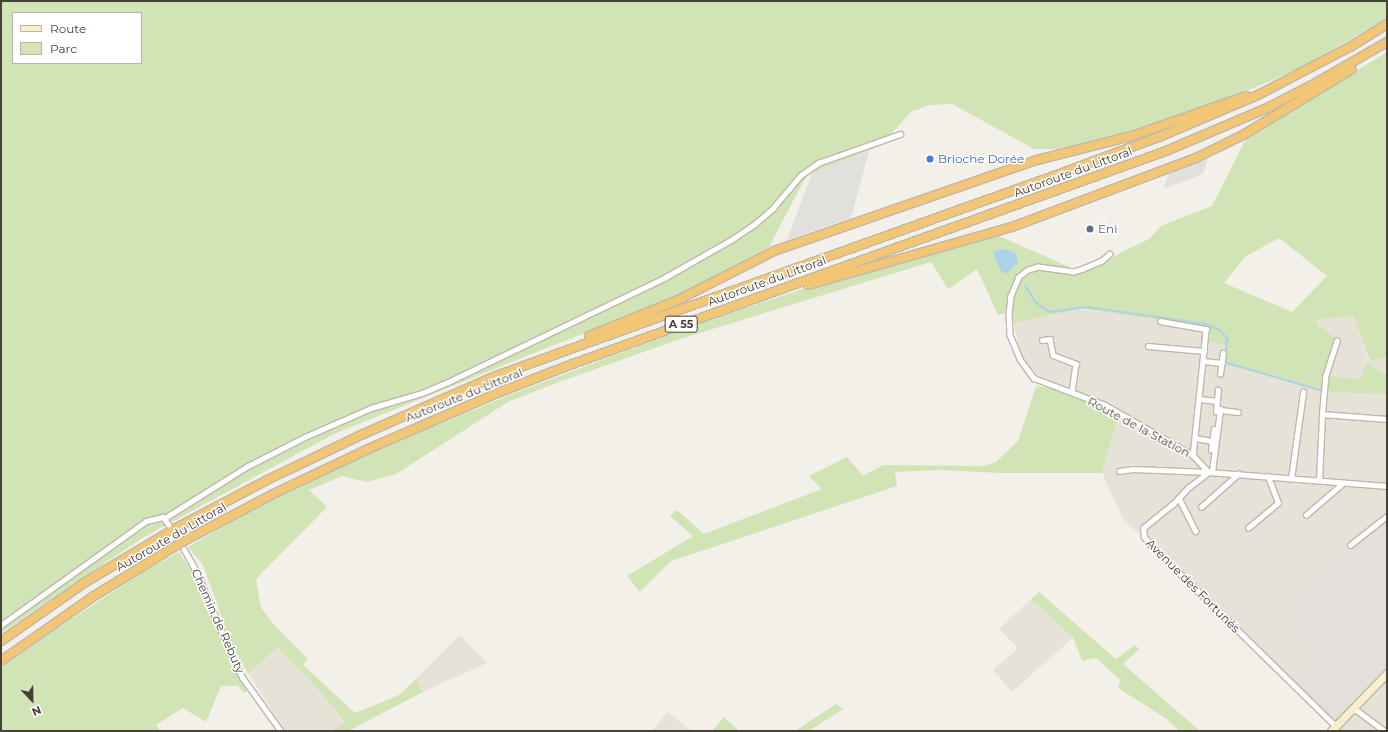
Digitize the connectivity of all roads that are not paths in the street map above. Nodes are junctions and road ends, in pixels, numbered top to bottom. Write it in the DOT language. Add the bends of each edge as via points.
graph roads {
  1 [pos="1387,24"];
  2 [pos="1387,42"];
  3 [pos="1387,47"];
  4 [pos="1308,70"];
  5 [pos="900,134"];
  6 [pos="1110,254"];
  7 [pos="1160,321"];
  8 [pos="672,328"];
  9 [pos="1042,340"];
  10 [pos="1337,341"];
  11 [pos="1148,346"];
  12 [pos="1204,351"];
  13 [pos="1223,353"];
  14 [pos="1203,362"];
  15 [pos="1222,363"];
  16 [pos="1220,374"];
  17 [pos="493,378"];
  18 [pos="1218,390"];
  19 [pos="1072,392"];
  20 [pos="1303,392"];
  21 [pos="1199,399"];
  22 [pos="1217,401"];
  23 [pos="1216,412"];
  24 [pos="1238,412"];
  25 [pos="1322,414"];
  26 [pos="1387,419"];
  27 [pos="1214,429"];
  28 [pos="1195,438"];
  29 [pos="1212,441"];
  30 [pos="1211,450"];
  31 [pos="1193,455"];
  32 [pos="1119,470"];
  33 [pos="1211,472"];
  34 [pos="1238,474"];
  35 [pos="1268,477"];
  36 [pos="1291,478"];
  37 [pos="1319,481"];
  38 [pos="1343,483"];
  39 [pos="1387,486"];
  40 [pos="1179,498"];
  41 [pos="1201,507"];
  42 [pos="1306,515"];
  43 [pos="1387,516"];
  44 [pos="165,518"];
  45 [pos="169,525"];
  46 [pos="1248,528"];
  47 [pos="1196,531"];
  48 [pos="1350,545"];
  49 [pos="184,549"];
  50 [pos="1,625"];
  51 [pos="1,641"];
  52 [pos="1,661"];
  53 [pos="1387,673"];
  54 [pos="1354,708"];
  55 [pos="1333,729"];
  56 [pos="281,731"];
  57 [pos="1384,731"];
  1 -- 4 [label="highway, Autoroute du Littoral / A 55"];
  2 -- 8 [label="highway, Autoroute du Littoral / A 55" via="1312,85 1166,151"];
  3 -- 8 [label="highway" via="1243,135 1196,158 1012,226 842,274"];
  4 -- 17 [label="highway, Autoroute du Littoral / A 55" via="1234,106 1151,140 722,293"];
  4 -- 17 [label="highway" via="1155,128 1037,160 774,251 678,300"];
  5 -- 44 [label="street" via="818,163 801,175 773,208 756,223 664,278 448,382 422,393 371,408 307,436 248,466"];
  6 -- 19 [label="street, Route de la Station" via="1090,267 1074,272 1038,267 1028,270 1017,280 1011,296 1009,329 1020,359 1034,378"];
  7 -- 12 [label="street" via="1206,329"];
  8 -- 52 [label="highway, Autoroute du Littoral / A 55" via="426,423 273,494 182,542 100,592"];
  9 -- 19 [label="street" via="1050,339 1053,355 1076,364"];
  10 -- 25 [label="street" via="1325,377"];
  11 -- 12 [label="street"];
  12 -- 14 [label="street"];
  13 -- 15 [label="street"];
  14 -- 15 [label="street"];
  14 -- 21 [label="street"];
  15 -- 16 [label="street"];
  17 -- 51 [label="highway, Autoroute du Littoral / A 55" via="353,438 176,528 84,583"];
  18 -- 22 [label="street"];
  19 -- 31 [label="street, Route de la Station" via="1105,406"];
  20 -- 36 [label="street"];
  21 -- 22 [label="street"];
  21 -- 28 [label="street"];
  22 -- 23 [label="street"];
  24 -- 33 [label="street" via="1220,410"];
  25 -- 26 [label="street"];
  25 -- 37 [label="street"];
  27 -- 29 [label="street"];
  28 -- 29 [label="street"];
  28 -- 31 [label="street"];
  29 -- 30 [label="street"];
  31 -- 33 [label="street, Route de la Station"];
  32 -- 33 [label="street"];
  33 -- 34 [label="street"];
  33 -- 40 [label="street, Avenue des Fortunés" via="1189,486"];
  34 -- 35 [label="street"];
  34 -- 41 [label="street"];
  35 -- 36 [label="street"];
  35 -- 46 [label="street" via="1278,503"];
  36 -- 37 [label="street"];
  37 -- 38 [label="street"];
  38 -- 39 [label="street"];
  38 -- 42 [label="street"];
  40 -- 47 [label="street"];
  40 -- 55 [label="street, Avenue des Fortunés" via="1143,528 1144,537"];
  43 -- 48 [label="street"];
  44 -- 45 [label="street"];
  44 -- 50 [label="street" via="146,520"];
  49 -- 56 [label="street, Chemin de Rebuty" via="197,572 243,678"];
  53 -- 54 [label="main road"];
  54 -- 55 [label="main road"];
  54 -- 57 [label="street"];
}
